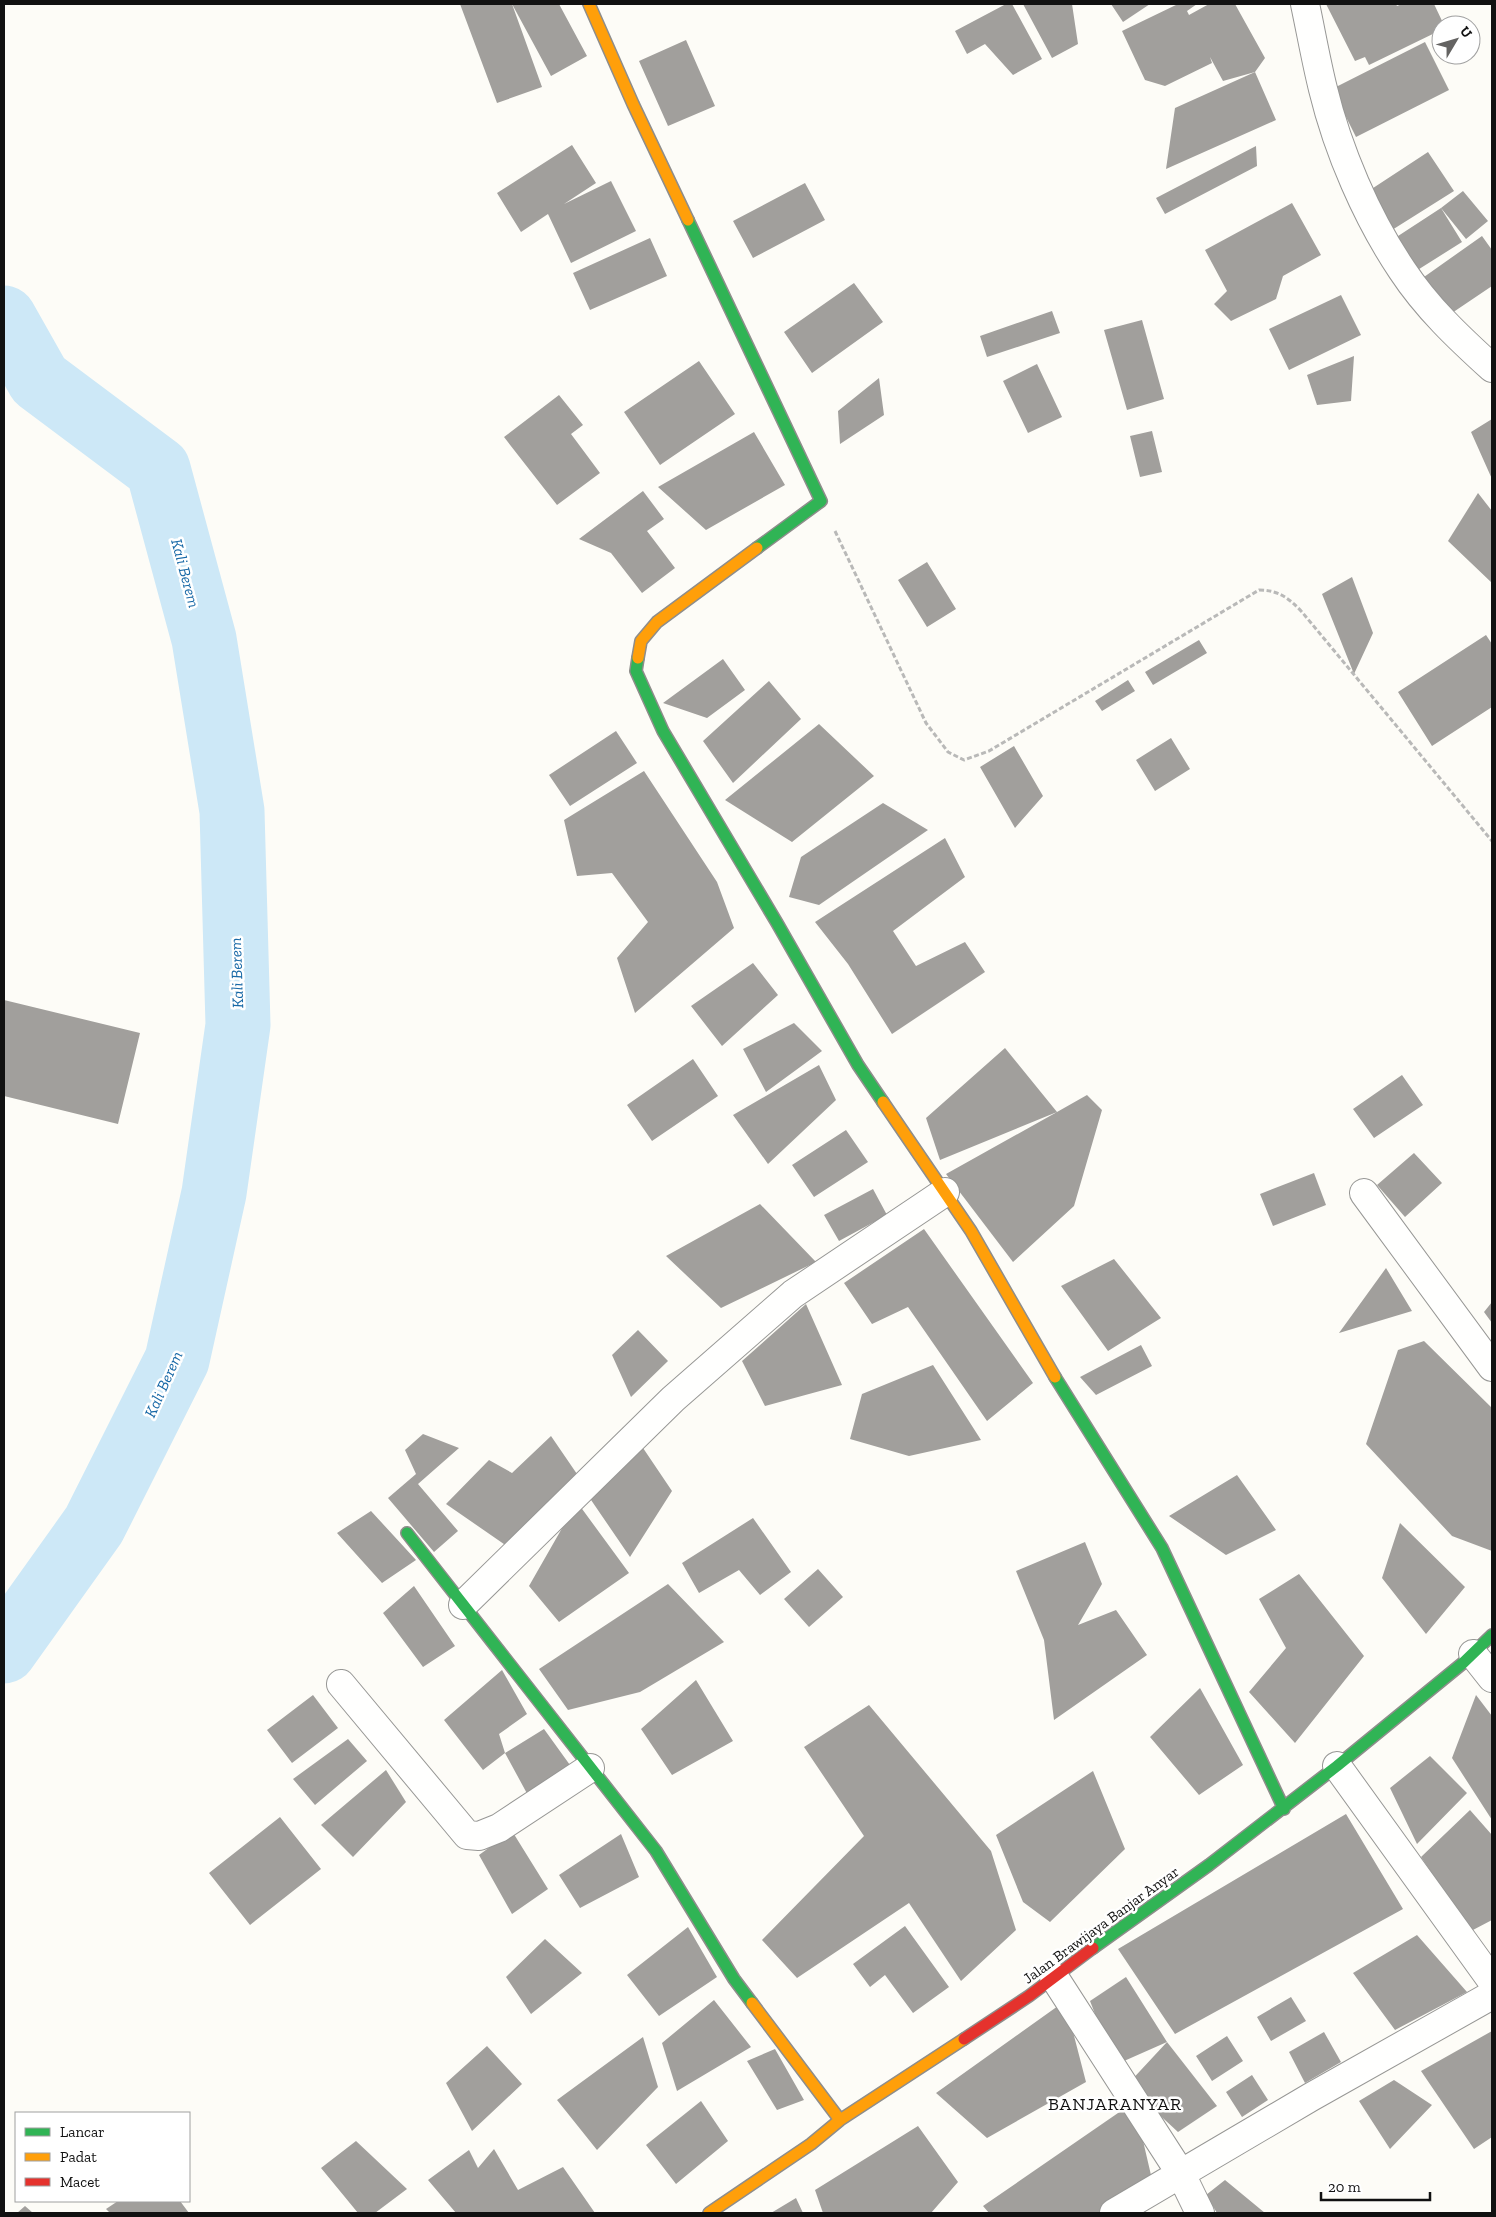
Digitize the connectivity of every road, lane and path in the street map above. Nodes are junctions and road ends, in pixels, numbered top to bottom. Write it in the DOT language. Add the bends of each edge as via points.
graph roads {
  1 [pos="589,4"];
  2 [pos="1305,4"];
  3 [pos="1492,368"];
  4 [pos="821,501"];
  5 [pos="1492,842"];
  6 [pos="945,1192"];
  7 [pos="1364,1193"];
  8 [pos="1492,1367"];
  9 [pos="407,1533"];
  10 [pos="463,1605"];
  11 [pos="1492,1635"];
  12 [pos="1473,1654"];
  13 [pos="1492,1678"];
  14 [pos="341,1684"];
  15 [pos="1337,1766"];
  16 [pos="590,1768"];
  17 [pos="1284,1808"];
  18 [pos="1054,1977"];
  19 [pos="1492,1981"];
  20 [pos="1492,1995"];
  21 [pos="840,2120"];
  22 [pos="1181,2174"];
  23 [pos="709,2213"];
  24 [pos="1114,2213"];
  25 [pos="1200,2213"];
  1 -- 4 [label="street"];
  2 -- 3 [label="street" via="1324,91 1346,160 1370,213 1402,270 1426,303"];
  4 -- 5 [label="path" via="926,723 948,752 964,760 989,750 1259,590 1273,590 1291,599"];
  4 -- 6 [label="street" via="657,622 641,641 636,671 663,731 858,1065"];
  6 -- 10 [label="street" via="793,1294 673,1399"];
  6 -- 17 [label="street" via="1054,1376 1162,1548"];
  7 -- 8 [label="street"];
  9 -- 10 [label="street"];
  10 -- 16 [label="street"];
  11 -- 12 [label="street, Jalan Brawijaya Banjar Anyar"];
  12 -- 13 [label="street"];
  12 -- 15 [label="street, Jalan Brawijaya Banjar Anyar"];
  14 -- 16 [label="street" via="467,1835 479,1836 499,1828"];
  15 -- 17 [label="street, Jalan Brawijaya Banjar Anyar"];
  15 -- 19 [label="street"];
  16 -- 21 [label="street" via="656,1851 734,1979"];
  17 -- 18 [label="street, Jalan Brawijaya Banjar Anyar"];
  18 -- 21 [label="street, Jalan Brawijaya Banjar Anyar"];
  18 -- 22 [label="street"];
  20 -- 22 [label="street"];
  21 -- 23 [label="street, Jalan Brawijaya Banjar Anyar" via="812,2144"];
  22 -- 24 [label="street"];
  22 -- 25 [label="street"];
}
